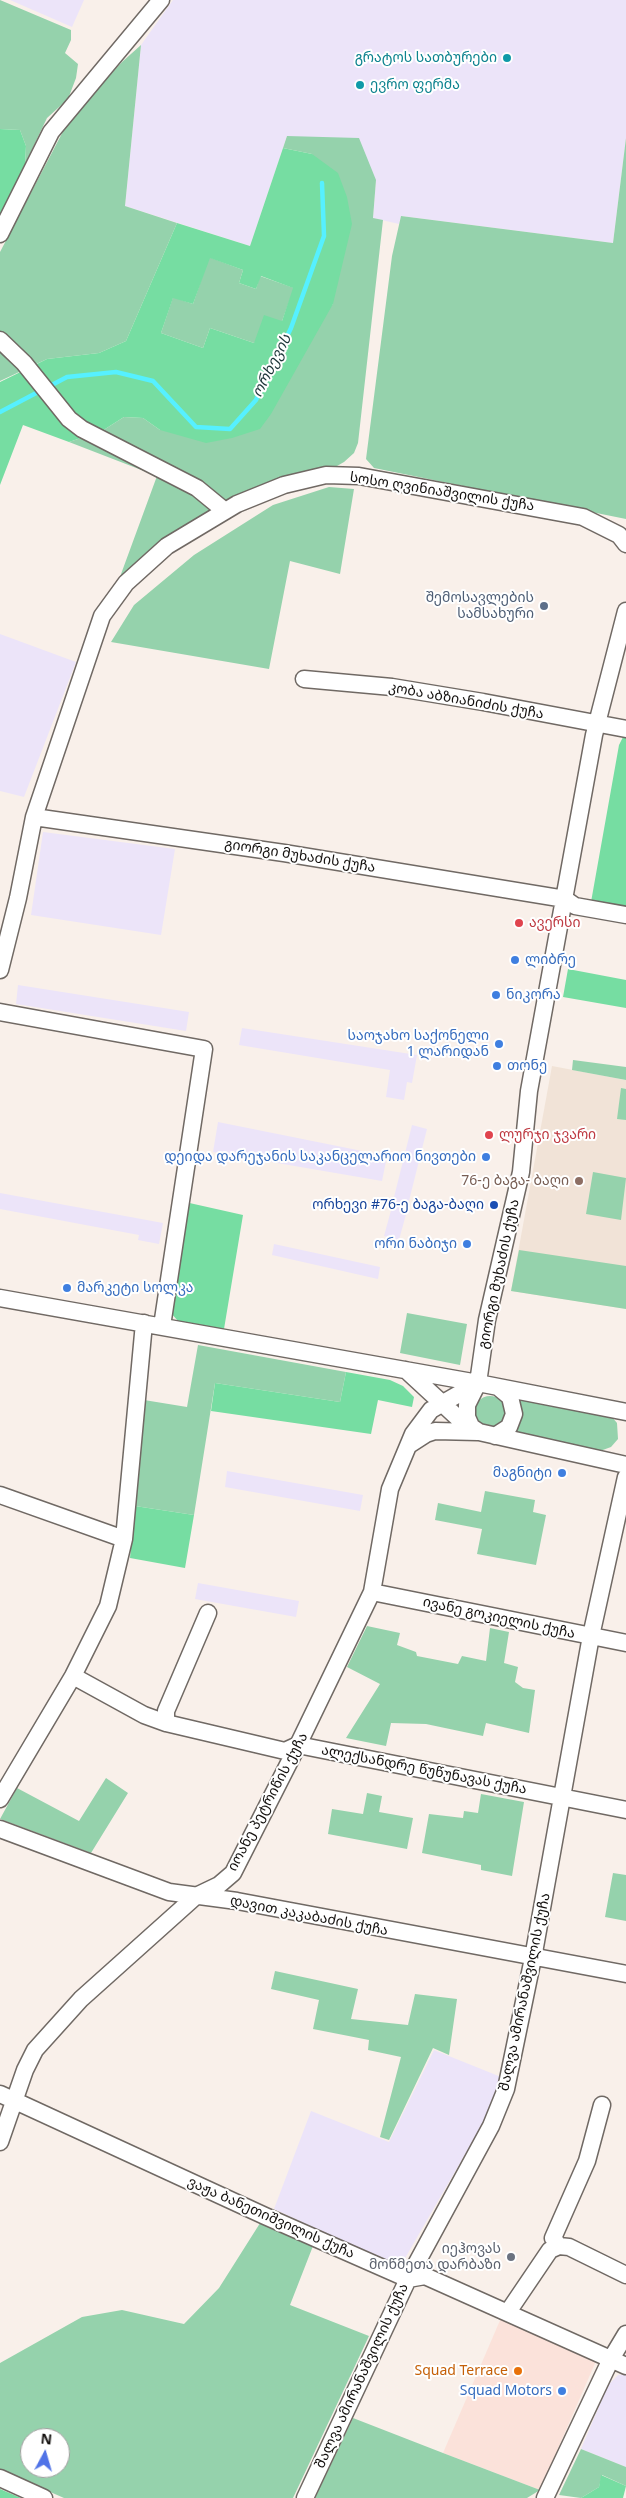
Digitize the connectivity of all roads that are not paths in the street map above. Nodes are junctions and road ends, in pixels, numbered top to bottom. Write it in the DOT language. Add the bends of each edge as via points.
graph roads {
  1 [pos="161,0"];
  2 [pos="0,234"];
  3 [pos="0,340"];
  4 [pos="225,511"];
  5 [pos="626,544"];
  6 [pos="626,611"];
  7 [pos="304,679"];
  8 [pos="597,724"];
  9 [pos="626,730"];
  10 [pos="34,817"];
  11 [pos="565,899"];
  12 [pos="626,915"];
  13 [pos="0,970"];
  14 [pos="0,1012"];
  15 [pos="0,1298"];
  16 [pos="144,1323"];
  17 [pos="162,1326"];
  18 [pos="406,1370"];
  19 [pos="478,1383"];
  20 [pos="498,1387"];
  21 [pos="441,1402"];
  22 [pos="626,1412"];
  23 [pos="482,1431"];
  24 [pos="408,1446"];
  25 [pos="626,1465"];
  26 [pos="626,1477"];
  27 [pos="4,1498"];
  28 [pos="124,1539"];
  29 [pos="372,1592"];
  30 [pos="208,1613"];
  31 [pos="591,1636"];
  32 [pos="626,1643"];
  33 [pos="73,1676"];
  34 [pos="166,1723"];
  35 [pos="298,1745"];
  36 [pos="563,1798"];
  37 [pos="0,1799"];
  38 [pos="626,1810"];
  39 [pos="0,1829"];
  40 [pos="196,1896"];
  41 [pos="533,1958"];
  42 [pos="626,1974"];
  43 [pos="7,2097"];
  44 [pos="602,2105"];
  45 [pos="0,2142"];
  46 [pos="558,2246"];
  47 [pos="626,2274"];
  48 [pos="408,2278"];
  49 [pos="508,2312"];
  50 [pos="626,2334"];
  51 [pos="611,2359"];
  52 [pos="626,2366"];
  53 [pos="0,2478"];
  54 [pos="44,2498"];
  55 [pos="305,2498"];
  56 [pos="545,2498"];
  1 -- 2 [label="street" via="51,132"];
  3 -- 4 [label="street" via="82,430 197,488"];
  4 -- 5 [label="street, სოსო ღვინიაშვილის ქუჩა" via="284,485 326,475 358,476 583,517 619,535"];
  4 -- 10 [label="street" via="167,546 126,583 102,616"];
  6 -- 8 [label="street, გიორგი მუხაძის ქუჩა"];
  7 -- 8 [label="street, კობა აბზიანიძის ქუჩა" via="392,687"];
  8 -- 9 [label="street, კობა აბზიანიძის ქუჩა"];
  8 -- 11 [label="street, გიორგი მუხაძის ქუჩა"];
  10 -- 11 [label="street, გიორგი მუხაძის ქუჩა" via="284,853"];
  10 -- 13 [label="street"];
  11 -- 12 [label="street" via="575,906"];
  11 -- 19 [label="street, გიორგი მუხაძის ქუჩა" via="529,1091 521,1172 487,1320"];
  14 -- 17 [label="street" via="204,1049"];
  15 -- 16 [label="street"];
  16 -- 17 [label="street"];
  16 -- 28 [label="street"];
  17 -- 18 [label="street"];
  18 -- 19 [label="street"];
  18 -- 21 [label="street"];
  19 -- 20 [label="street"];
  19 -- 21 [label="street, იოანე პეტრიწის ქუჩა"];
  19 -- 23 [label="street, გიორგი მუხაძის ქუჩა" via="467,1405 467,1417"];
  20 -- 22 [label="street"];
  20 -- 23 [label="street" via="510,1397 514,1414 509,1427"];
  21 -- 23 [label="street"];
  21 -- 24 [label="street, იოანე პეტრიწის ქუჩა" via="422,1420"];
  23 -- 24 [label="street" via="435,1431"];
  23 -- 25 [label="street"];
  24 -- 29 [label="street, იოანე პეტრიწის ქუჩა" via="390,1489"];
  26 -- 31 [label="street, შალვა ამირანაშვილის ქუჩა"];
  27 -- 28 [label="street"];
  28 -- 33 [label="street" via="108,1606"];
  29 -- 31 [label="street, ივანე გოკიელის ქუჩა"];
  29 -- 35 [label="street, იოანე პეტრიწის ქუჩა"];
  30 -- 34 [label="street" via="166,1711"];
  31 -- 32 [label="street, ივანე გოკიელის ქუჩა"];
  31 -- 36 [label="street, შალვა ამირანაშვილის ქუჩა"];
  33 -- 34 [label="street, ალექსანდრე წუწუნავას ქუჩა" via="144,1715"];
  33 -- 37 [label="street"];
  34 -- 35 [label="street, ალექსანდრე წუწუნავას ქუჩა" via="285,1751"];
  35 -- 36 [label="street, ალექსანდრე წუწუნავას ქუჩა"];
  35 -- 40 [label="street, იოანე პეტრიწის ქუჩა" via="233,1873 219,1885"];
  36 -- 38 [label="street, ალექსანდრე წუწუნავას ქუჩა"];
  36 -- 41 [label="street, შალვა ამირანაშვილის ქუჩა"];
  39 -- 40 [label="street, დავით კაკაბაძის ქუჩა" via="169,1892"];
  40 -- 41 [label="street, დავით კაკაბაძის ქუჩა"];
  40 -- 43 [label="street, იოანე პეტრიწის ქუჩა" via="80,1999 35,2050"];
  41 -- 42 [label="street, დავით კაკაბაძის ქუჩა"];
  41 -- 48 [label="street, შალვა ამირანაშვილის ქუჩა" via="499,2109"];
  43 -- 45 [label="street, იოანე პეტრიწის ქუჩა"];
  43 -- 48 [label="street, ვაჟა ბანეთიშვილის ქუჩა"];
  44 -- 46 [label="street" via="587,2161 554,2238"];
  46 -- 47 [label="street" via="569,2247"];
  46 -- 49 [label="street" via="550,2250"];
  48 -- 49 [label="street, ვაჟა ბანეთიშვილის ქუჩა" via="425,2276"];
  48 -- 55 [label="street, შალვა ამირანაშვილის ქუჩა"];
  49 -- 51 [label="street, ვაჟა ბანეთიშვილის ქუჩა"];
  50 -- 51 [label="street"];
  51 -- 52 [label="street, ვაჟა ბანეთიშვილის ქუჩა"];
  51 -- 56 [label="street"];
  53 -- 54 [label="street"];
}
